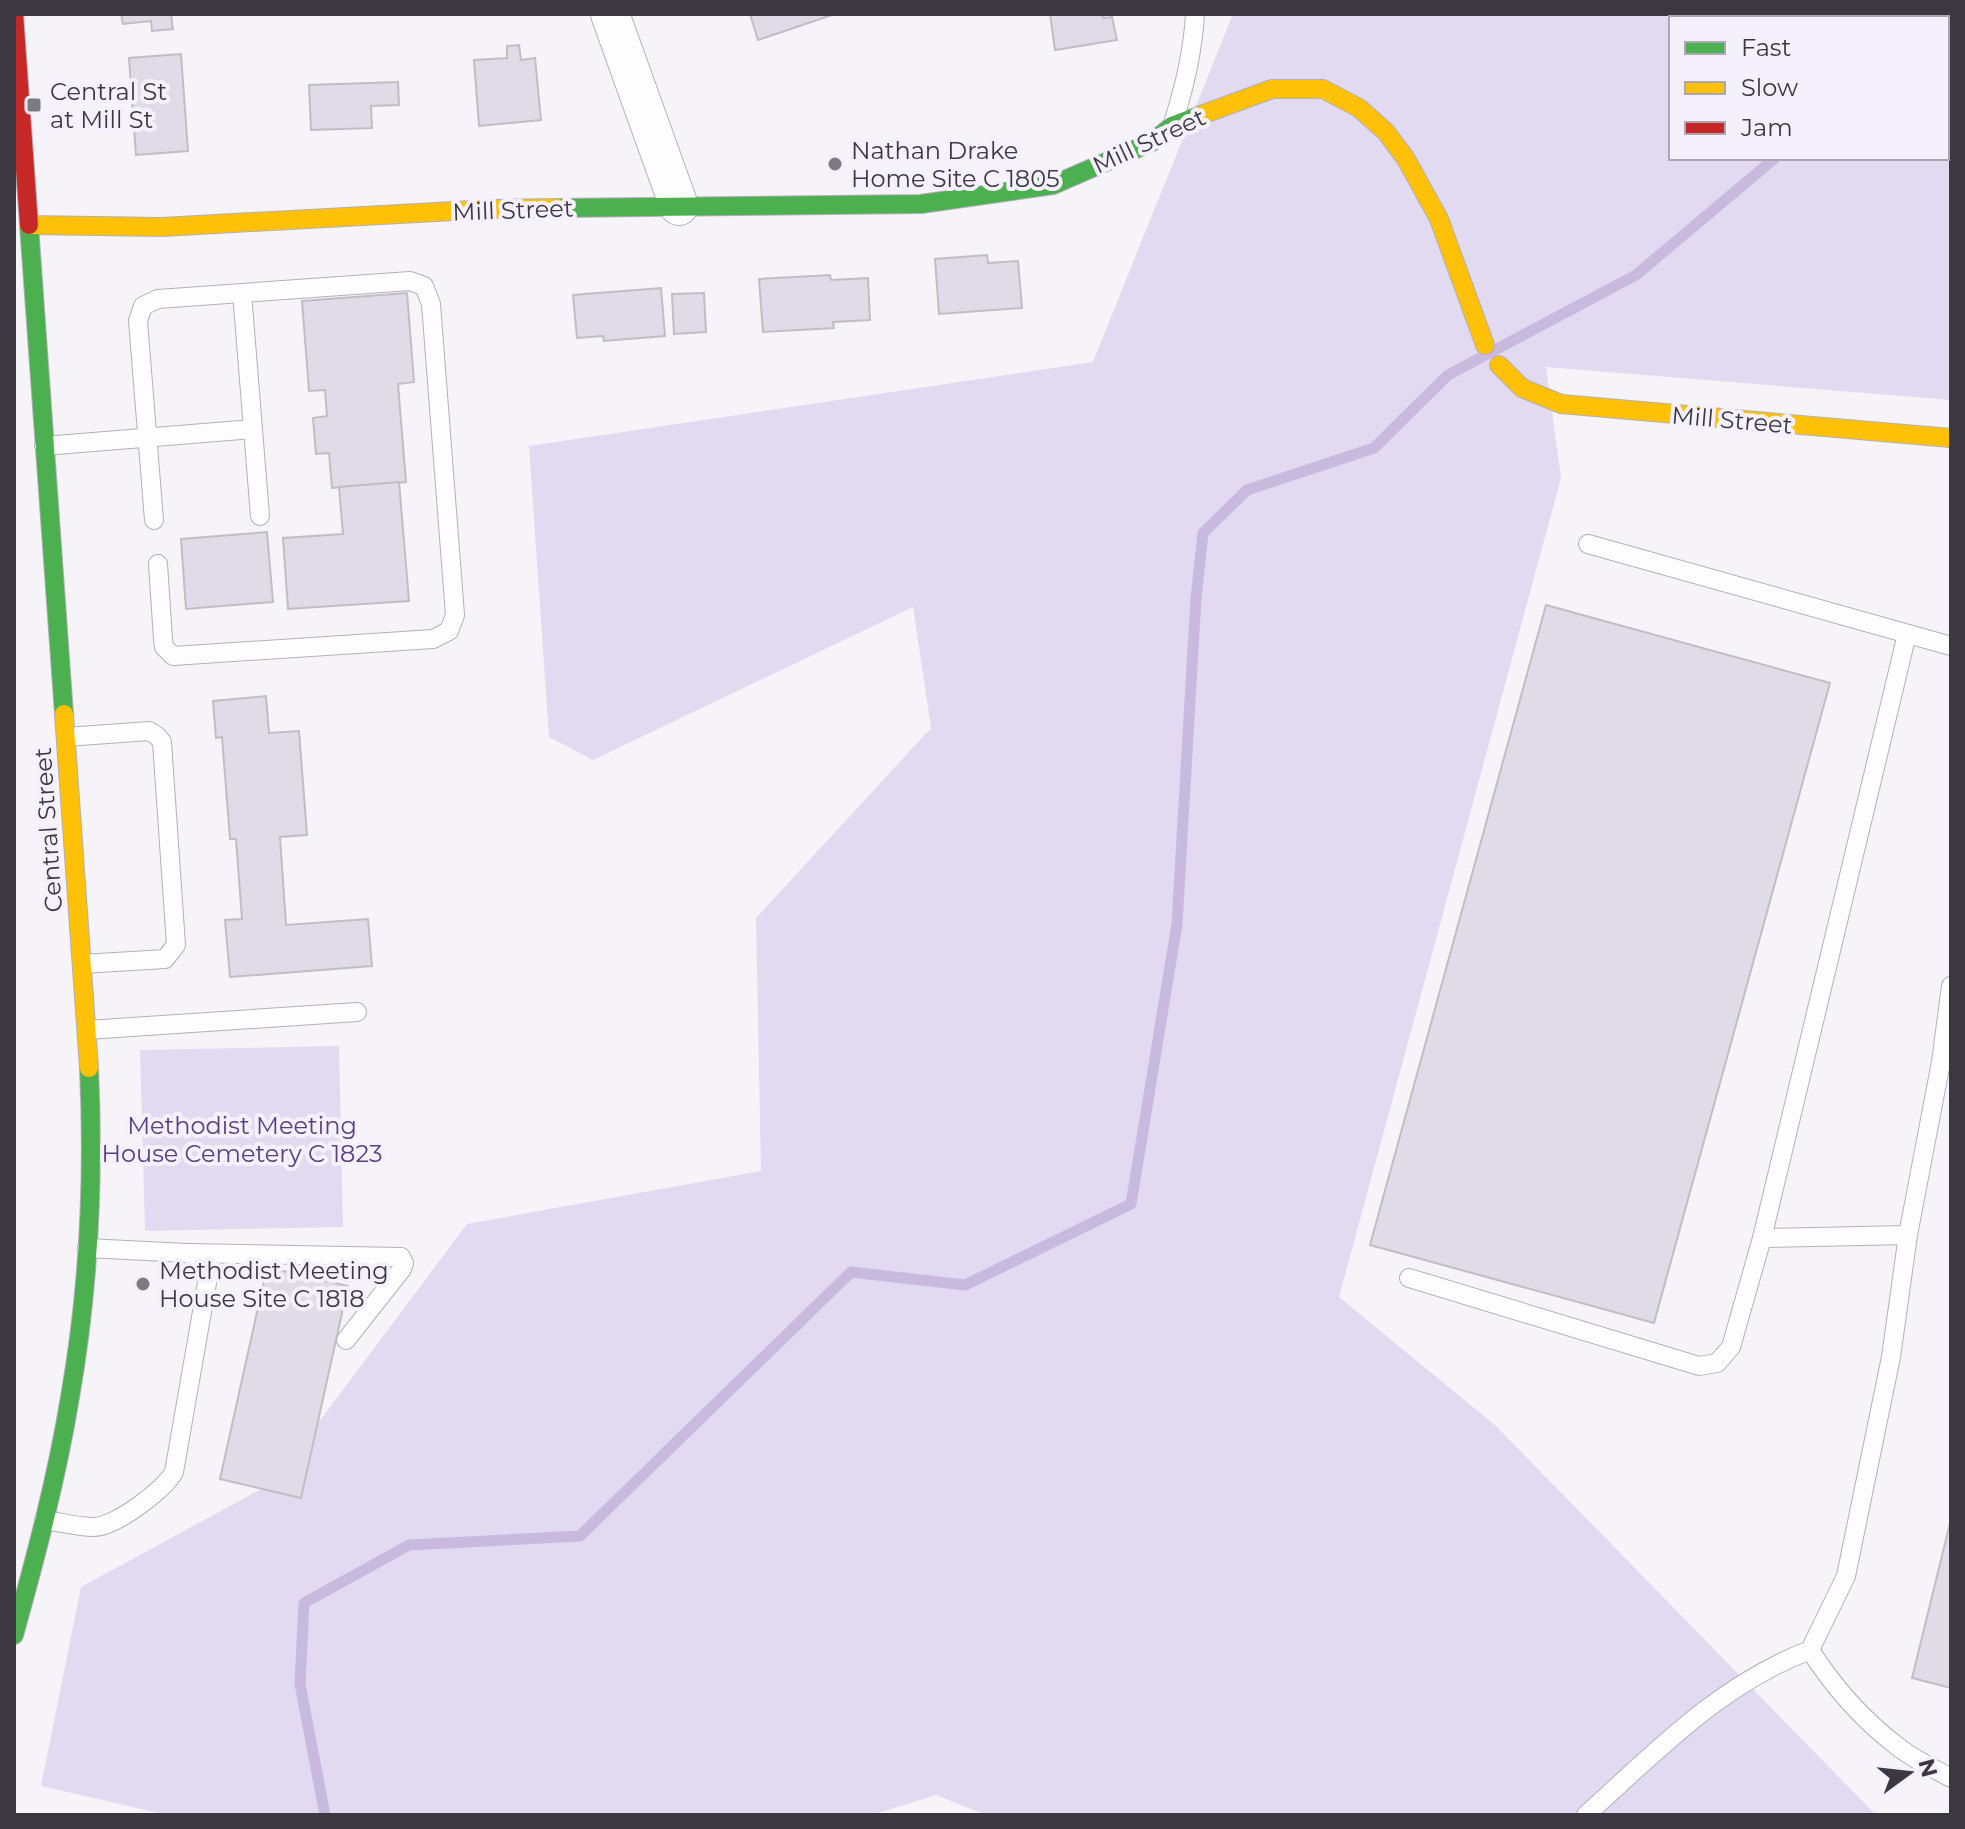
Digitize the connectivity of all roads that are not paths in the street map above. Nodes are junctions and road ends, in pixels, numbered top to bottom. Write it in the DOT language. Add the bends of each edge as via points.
graph roads {
  1 [pos="14,14"];
  2 [pos="610,14"];
  3 [pos="1195,14"];
  4 [pos="1172,126"];
  5 [pos="679,206"];
  6 [pos="29,225"];
  7 [pos="242,293"];
  8 [pos="253,429"];
  9 [pos="147,437"];
  10 [pos="1951,438"];
  11 [pos="44,446"];
  12 [pos="260,516"];
  13 [pos="154,520"];
  14 [pos="1588,544"];
  15 [pos="158,564"];
  16 [pos="1907,634"];
  17 [pos="1951,646"];
  18 [pos="66,737"];
  19 [pos="82,964"];
  20 [pos="1951,986"];
  21 [pos="357,1012"];
  22 [pos="87,1030"];
  23 [pos="1946,1064"];
  24 [pos="1908,1235"];
  25 [pos="1762,1238"];
  26 [pos="87,1248"];
  27 [pos="186,1253"];
  28 [pos="1409,1278"];
  29 [pos="346,1340"];
  30 [pos="44,1520"];
  31 [pos="14,1635"];
  32 [pos="1810,1650"];
  33 [pos="1951,1778"];
  34 [pos="1586,1815"];
  1 -- 6 [label="street, Central Street"];
  2 -- 5 [label="street"];
  3 -- 4 [label="lane" via="1186,80"];
  4 -- 5 [label="street, Mill Street" via="1152,142 1053,185 1004,194 921,204"];
  4 -- 10 [label="street, Mill Street" via="1272,89 1323,89 1359,108 1406,159 1439,219 1492,355 1522,388 1561,404"];
  5 -- 6 [label="street, Mill Street" via="491,209 162,227"];
  6 -- 11 [label="street, Central Street"];
  7 -- 8 [label="lane"];
  7 -- 9 [label="lane" via="158,299 143,306 138,321"];
  7 -- 15 [label="lane" via="410,281 424,286 429,294 453,624 433,639 179,658 164,647"];
  8 -- 9 [label="lane"];
  8 -- 12 [label="lane"];
  9 -- 11 [label="lane"];
  9 -- 13 [label="lane"];
  11 -- 18 [label="street, Central Street"];
  14 -- 16 [label="lane"];
  16 -- 17 [label="lane"];
  16 -- 25 [label="lane"];
  18 -- 19 [label="street, Central Street"];
  18 -- 19 [label="lane" via="149,731 162,742 176,945 165,959"];
  19 -- 22 [label="street, Central Street"];
  20 -- 23 [label="lane"];
  21 -- 22 [label="lane"];
  22 -- 26 [label="street, Central Street"];
  23 -- 24 [label="lane"];
  24 -- 25 [label="lane"];
  24 -- 32 [label="lane" via="1891,1357 1846,1576"];
  25 -- 28 [label="lane" via="1731,1347 1717,1363 1699,1366"];
  26 -- 27 [label="lane"];
  26 -- 30 [label="street, Central Street" via="78,1340"];
  27 -- 29 [label="lane" via="401,1257 402,1269"];
  27 -- 30 [label="lane" via="205,1265 207,1283 174,1472 167,1485 112,1522 97,1527"];
  30 -- 31 [label="street, Central Street"];
  32 -- 33 [label="lane" via="1855,1707 1898,1747"];
  32 -- 34 [label="lane" via="1763,1670 1713,1702"];
}
